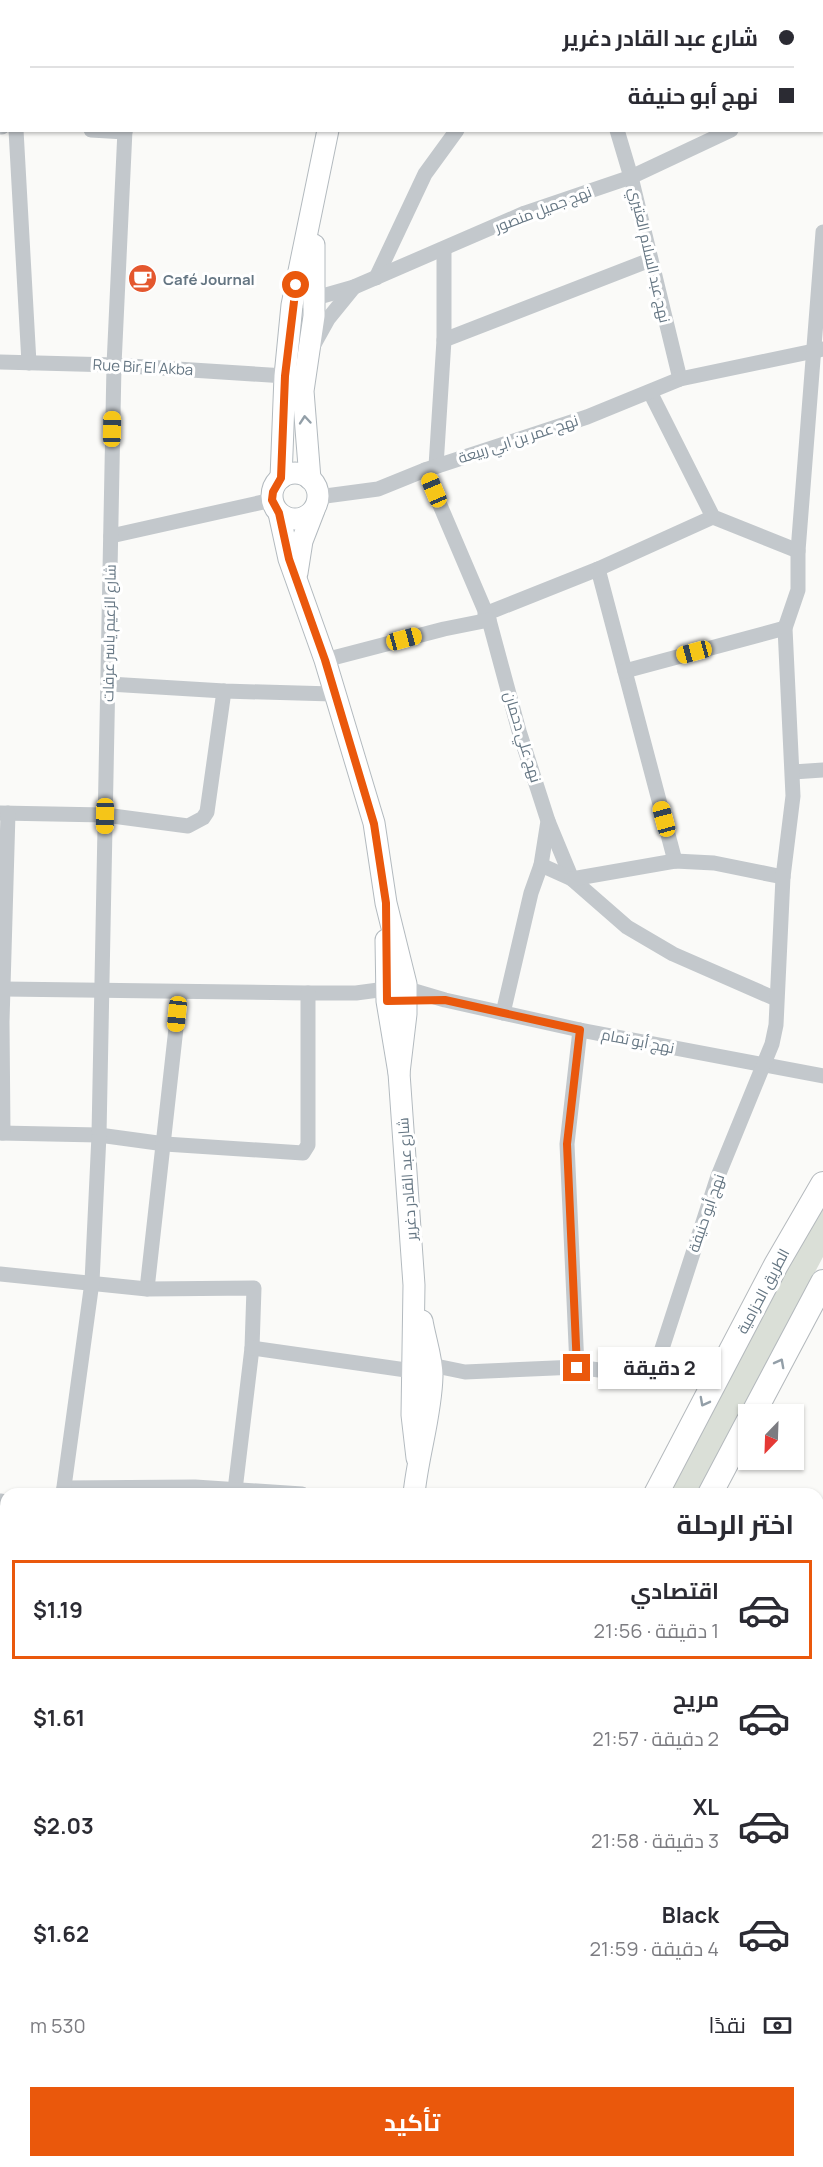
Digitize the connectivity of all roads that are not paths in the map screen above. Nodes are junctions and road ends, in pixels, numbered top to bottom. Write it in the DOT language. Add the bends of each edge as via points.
graph roads {
  1 [pos="16,132"];
  2 [pos="125,132"];
  3 [pos="328,132"];
  4 [pos="456,132"];
  5 [pos="618,132"];
  6 [pos="728,132"];
  7 [pos="631,177"];
  8 [pos="314,202"];
  9 [pos="823,232"];
  10 [pos="444,250"];
  11 [pos="650,260"];
  12 [pos="375,278"];
  13 [pos="354,287"];
  14 [pos="314,299"];
  15 [pos="292,305"];
  16 [pos="444,340"];
  17 [pos="819,350"];
  18 [pos="309,355"];
  19 [pos="0,363"];
  20 [pos="29,363"];
  21 [pos="114,365"];
  22 [pos="285,376"];
  23 [pos="680,379"];
  24 [pos="650,392"];
  25 [pos="431,468"];
  26 [pos="281,478"];
  27 [pos="314,495"];
  28 [pos="276,506"];
  29 [pos="713,517"];
  30 [pos="111,536"];
  31 [pos="798,551"];
  32 [pos="598,569"];
  33 [pos="297,577"];
  34 [pos="487,617"];
  35 [pos="785,628"];
  36 [pos="325,660"];
  37 [pos="625,670"];
  38 [pos="109,684"];
  39 [pos="224,692"];
  40 [pos="333,694"];
  41 [pos="823,770"];
  42 [pos="793,772"];
  43 [pos="4,813"];
  44 [pos="105,816"];
  45 [pos="548,821"];
  46 [pos="675,861"];
  47 [pos="541,866"];
  48 [pos="783,877"];
  49 [pos="572,879"];
  50 [pos="4,989"];
  51 [pos="101,989"];
  52 [pos="180,992"];
  53 [pos="308,993"];
  54 [pos="397,995"];
  55 [pos="776,999"];
  56 [pos="503,1013"];
  57 [pos="1,1022"];
  58 [pos="580,1030"];
  59 [pos="762,1064"];
  60 [pos="823,1076"];
  61 [pos="2,1133"];
  62 [pos="99,1135"];
  63 [pos="165,1144"];
  64 [pos="823,1184"];
  65 [pos="0,1274"];
  66 [pos="92,1282"];
  67 [pos="823,1282"];
  68 [pos="147,1289"];
  69 [pos="252,1348"];
  70 [pos="577,1368"];
  71 [pos="422,1375"];
  72 [pos="758,1404"];
  73 [pos="738,1441"];
  74 [pos="64,1488"];
  75 [pos="235,1488"];
  76 [pos="414,1488"];
  77 [pos="659,1488"];
  78 [pos="713,1488"];
  1 -- 20 [label="street"];
  2 -- 21 [label="street, شارع الزعيم ياسر عرفات"];
  3 -- 8 [label="main road, شارع عبد القادر دغرير"];
  4 -- 12 [label="street" via="425,174"];
  5 -- 7 [label="street, نهج عبد السلام العتيري"];
  6 -- 7 [label="street, نهج جميل منصور"];
  7 -- 10 [label="street, نهج جميل منصور" via="525,213"];
  7 -- 11 [label="street, نهج عبد السلام العتيري"];
  8 -- 14 [label="main road, شارع عبد القادر دغرير"];
  8 -- 15 [label="main road, شارع عبد القادر دغرير"];
  9 -- 17 [label="street"];
  10 -- 12 [label="street, نهج جميل منصور"];
  10 -- 16 [label="street, نهج علي دحمان"];
  11 -- 16 [label="street"];
  11 -- 23 [label="street, نهج عبد السلام العتيري"];
  12 -- 13 [label="street, نهج جميل منصور"];
  13 -- 14 [label="street, نهج جميل منصور"];
  13 -- 18 [label="street" via="328,319"];
  14 -- 15 [label="street, نهج جميل منصور"];
  14 -- 18 [label="main road, شارع عبد القادر دغرير"];
  15 -- 22 [label="main road, شارع عبد القادر دغرير"];
  16 -- 25 [label="street, نهج علي دحمان"];
  17 -- 23 [label="street, نهج عمر بن ابي ربيعة"];
  17 -- 31 [label="street"];
  27 -- 18 [label="main road, شارع عبد القادر دغرير, one-way" via="303,391"];
  19 -- 20 [label="street, Rue Bir El Akba"];
  20 -- 21 [label="street, Rue Bir El Akba"];
  21 -- 22 [label="street, Rue Bir El Akba"];
  21 -- 30 [label="street, شارع الزعيم ياسر عرفات"];
  22 -- 26 [label="main road, شارع عبد القادر دغرير"];
  23 -- 24 [label="street, نهج عمر بن ابي ربيعة"];
  24 -- 25 [label="street, نهج عمر بن ابي ربيعة"];
  24 -- 29 [label="street"];
  25 -- 27 [label="street, نهج عمر بن ابي ربيعة" via="378,489"];
  25 -- 34 [label="street, نهج علي دحمان"];
  26 -- 27 [label="main road" via="301,474"];
  26 -- 28 [label="main road" via="273,492"];
  27 -- 28 [label="main road" via="297,519"];
  27 -- 33 [label="main road, شارع عبد القادر دغرير"];
  28 -- 30 [label="street"];
  28 -- 33 [label="main road, شارع عبد القادر دغرير"];
  29 -- 31 [label="street"];
  29 -- 32 [label="street"];
  30 -- 38 [label="street, شارع الزعيم ياسر عرفات"];
  31 -- 35 [label="street" via="798,590"];
  32 -- 34 [label="street"];
  32 -- 37 [label="street"];
  33 -- 36 [label="main road, شارع عبد القادر دغرير"];
  34 -- 36 [label="street"];
  34 -- 45 [label="street, نهج علي دحمان"];
  35 -- 37 [label="street"];
  35 -- 42 [label="street, نهج أبو حنيفة"];
  36 -- 40 [label="main road, شارع عبد القادر دغرير"];
  37 -- 46 [label="street"];
  38 -- 39 [label="street"];
  38 -- 44 [label="street, شارع الزعيم ياسر عرفات"];
  39 -- 40 [label="street"];
  39 -- 44 [label="street" via="203,818 188,826"];
  40 -- 54 [label="main road, شارع عبد القادر دغرير" via="374,824"];
  41 -- 42 [label="street"];
  42 -- 48 [label="street, نهج أبو حنيفة"];
  43 -- 44 [label="street"];
  43 -- 50 [label="street"];
  44 -- 51 [label="street, شارع الزعيم ياسر عرفات"];
  45 -- 47 [label="street, نهج علي دحمان"];
  45 -- 49 [label="street"];
  46 -- 48 [label="street" via="714,863"];
  46 -- 49 [label="street"];
  47 -- 49 [label="street"];
  47 -- 56 [label="street, نهج علي دحمان"];
  48 -- 55 [label="street, نهج أبو حنيفة"];
  49 -- 55 [label="street" via="627,927 673,954"];
  50 -- 51 [label="street, نهج أبو تمام"];
  50 -- 57 [label="street"];
  51 -- 52 [label="street, نهج أبو تمام"];
  51 -- 62 [label="street, شارع الزعيم ياسر عرفات"];
  52 -- 53 [label="street, نهج أبو تمام"];
  52 -- 63 [label="street"];
  53 -- 54 [label="street, نهج أبو تمام"];
  53 -- 63 [label="street" via="307,1149 298,1154"];
  54 -- 56 [label="street, نهج أبو تمام" via="445,1000"];
  54 -- 71 [label="main road, شارع عبد القادر دغرير" via="399,1073"];
  55 -- 59 [label="street, نهج أبو حنيفة" via="772,1044"];
  56 -- 58 [label="street, نهج أبو تمام"];
  57 -- 61 [label="street"];
  58 -- 59 [label="street, نهج أبو تمام"];
  58 -- 70 [label="street" via="567,1144"];
  59 -- 60 [label="street, نهج أبو تمام"];
  59 -- 70 [label="street, نهج أبو حنيفة" via="718,1176 657,1364 643,1376"];
  61 -- 62 [label="street"];
  62 -- 63 [label="street"];
  62 -- 66 [label="street, شارع الزعيم ياسر عرفات"];
  63 -- 68 [label="street"];
  64 -- 77 [label="highway, الطريق الحزامية, one-way"];
  65 -- 66 [label="street"];
  66 -- 68 [label="street"];
  66 -- 74 [label="street, شارع الزعيم ياسر عرفات"];
  72 -- 67 [label="highway, one-way"];
  68 -- 69 [label="street" via="254,1288"];
  69 -- 71 [label="street"];
  69 -- 75 [label="street"];
  70 -- 71 [label="street"];
  71 -- 76 [label="main road, شارع عبد القادر دغرير" via="428,1417 417,1458"];
  73 -- 78 [label="highway"];
}
